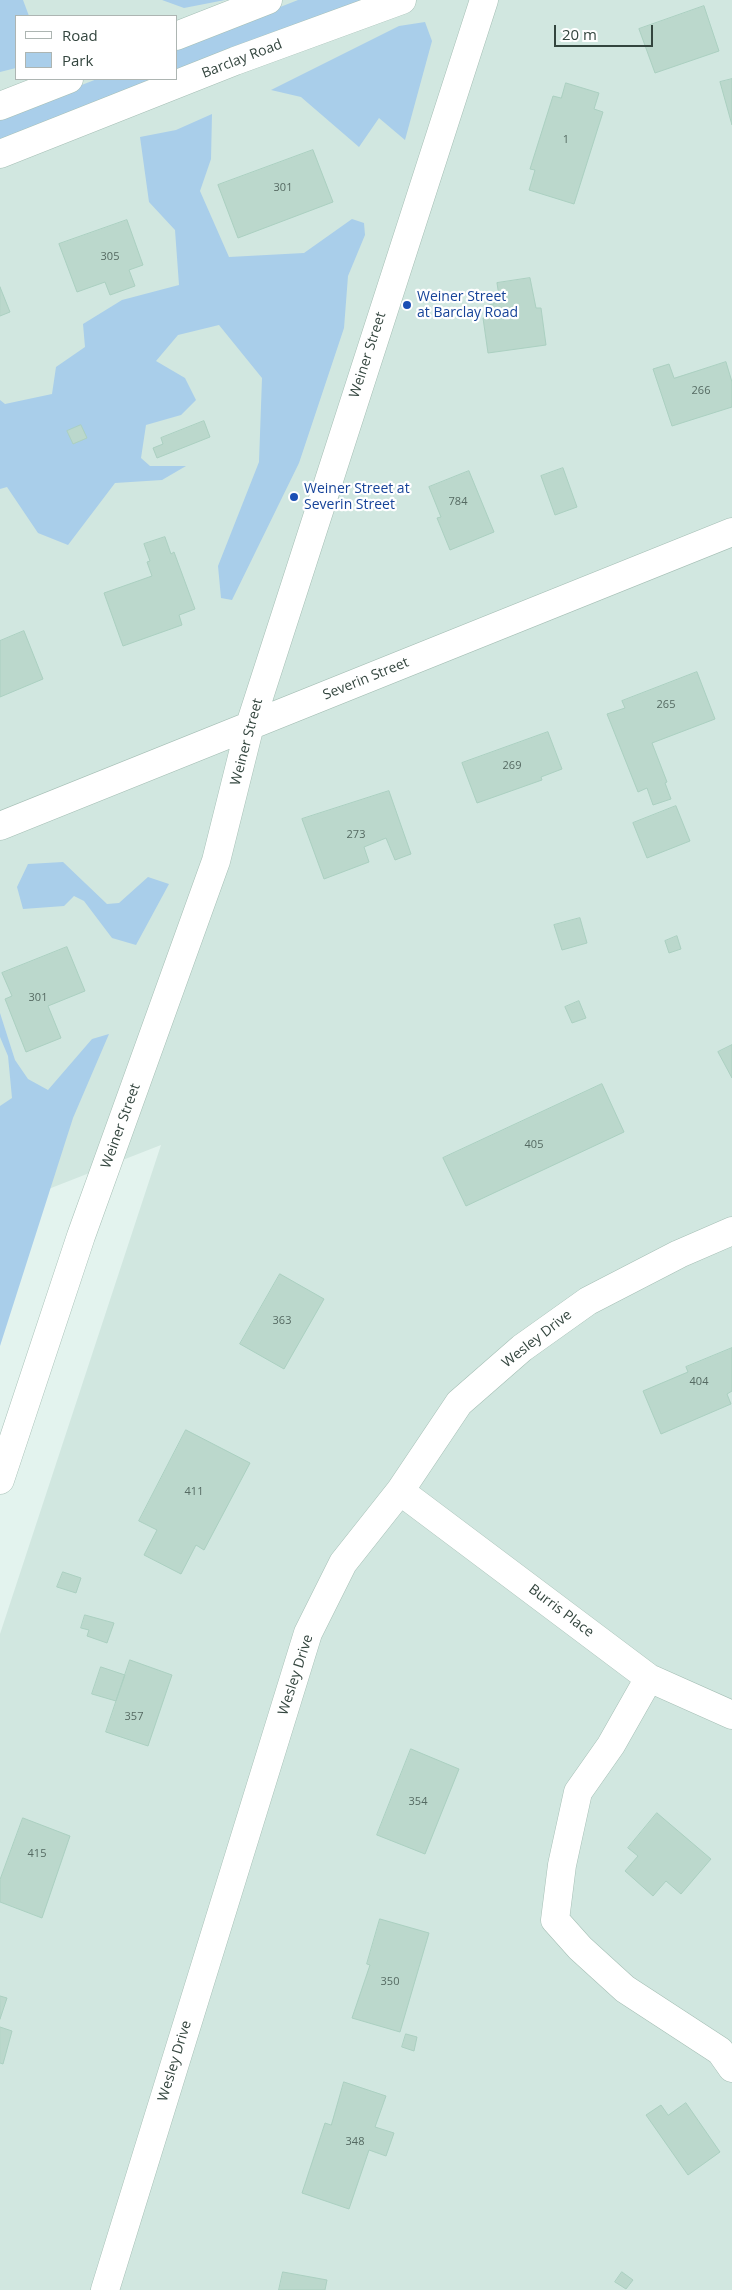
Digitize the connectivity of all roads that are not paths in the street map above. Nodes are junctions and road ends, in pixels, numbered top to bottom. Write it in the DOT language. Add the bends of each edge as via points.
graph roads {
  1 [pos="268,0"];
  2 [pos="402,0"];
  3 [pos="484,0"];
  4 [pos="178,35"];
  5 [pos="66,80"];
  6 [pos="0,106"];
  7 [pos="0,154"];
  8 [pos="732,532"];
  9 [pos="250,725"];
  10 [pos="0,826"];
  11 [pos="732,1231"];
  12 [pos="0,1480"];
  13 [pos="400,1490"];
  14 [pos="649,1678"];
  15 [pos="732,1715"];
  16 [pos="732,2068"];
  17 [pos="105,2290"];
  1 -- 4 [label="street"];
  2 -- 7 [label="street, Barclay Road"];
  3 -- 9 [label="street, Weiner Street"];
  5 -- 6 [label="street"];
  8 -- 9 [label="street, Severin Street"];
  9 -- 10 [label="street, Severin Street"];
  9 -- 12 [label="street, Weiner Street" via="216,861 81,1236"];
  11 -- 13 [label="street, Wesley Drive" via="588,1300 522,1348 459,1403"];
  13 -- 14 [label="street, Burris Place"];
  13 -- 17 [label="street, Wesley Drive" via="343,1563 308,1633"];
  14 -- 15 [label="street, Burris Place"];
  14 -- 16 [label="street" via="578,1792 562,1864 555,1920 625,1989 720,2051"];
}
